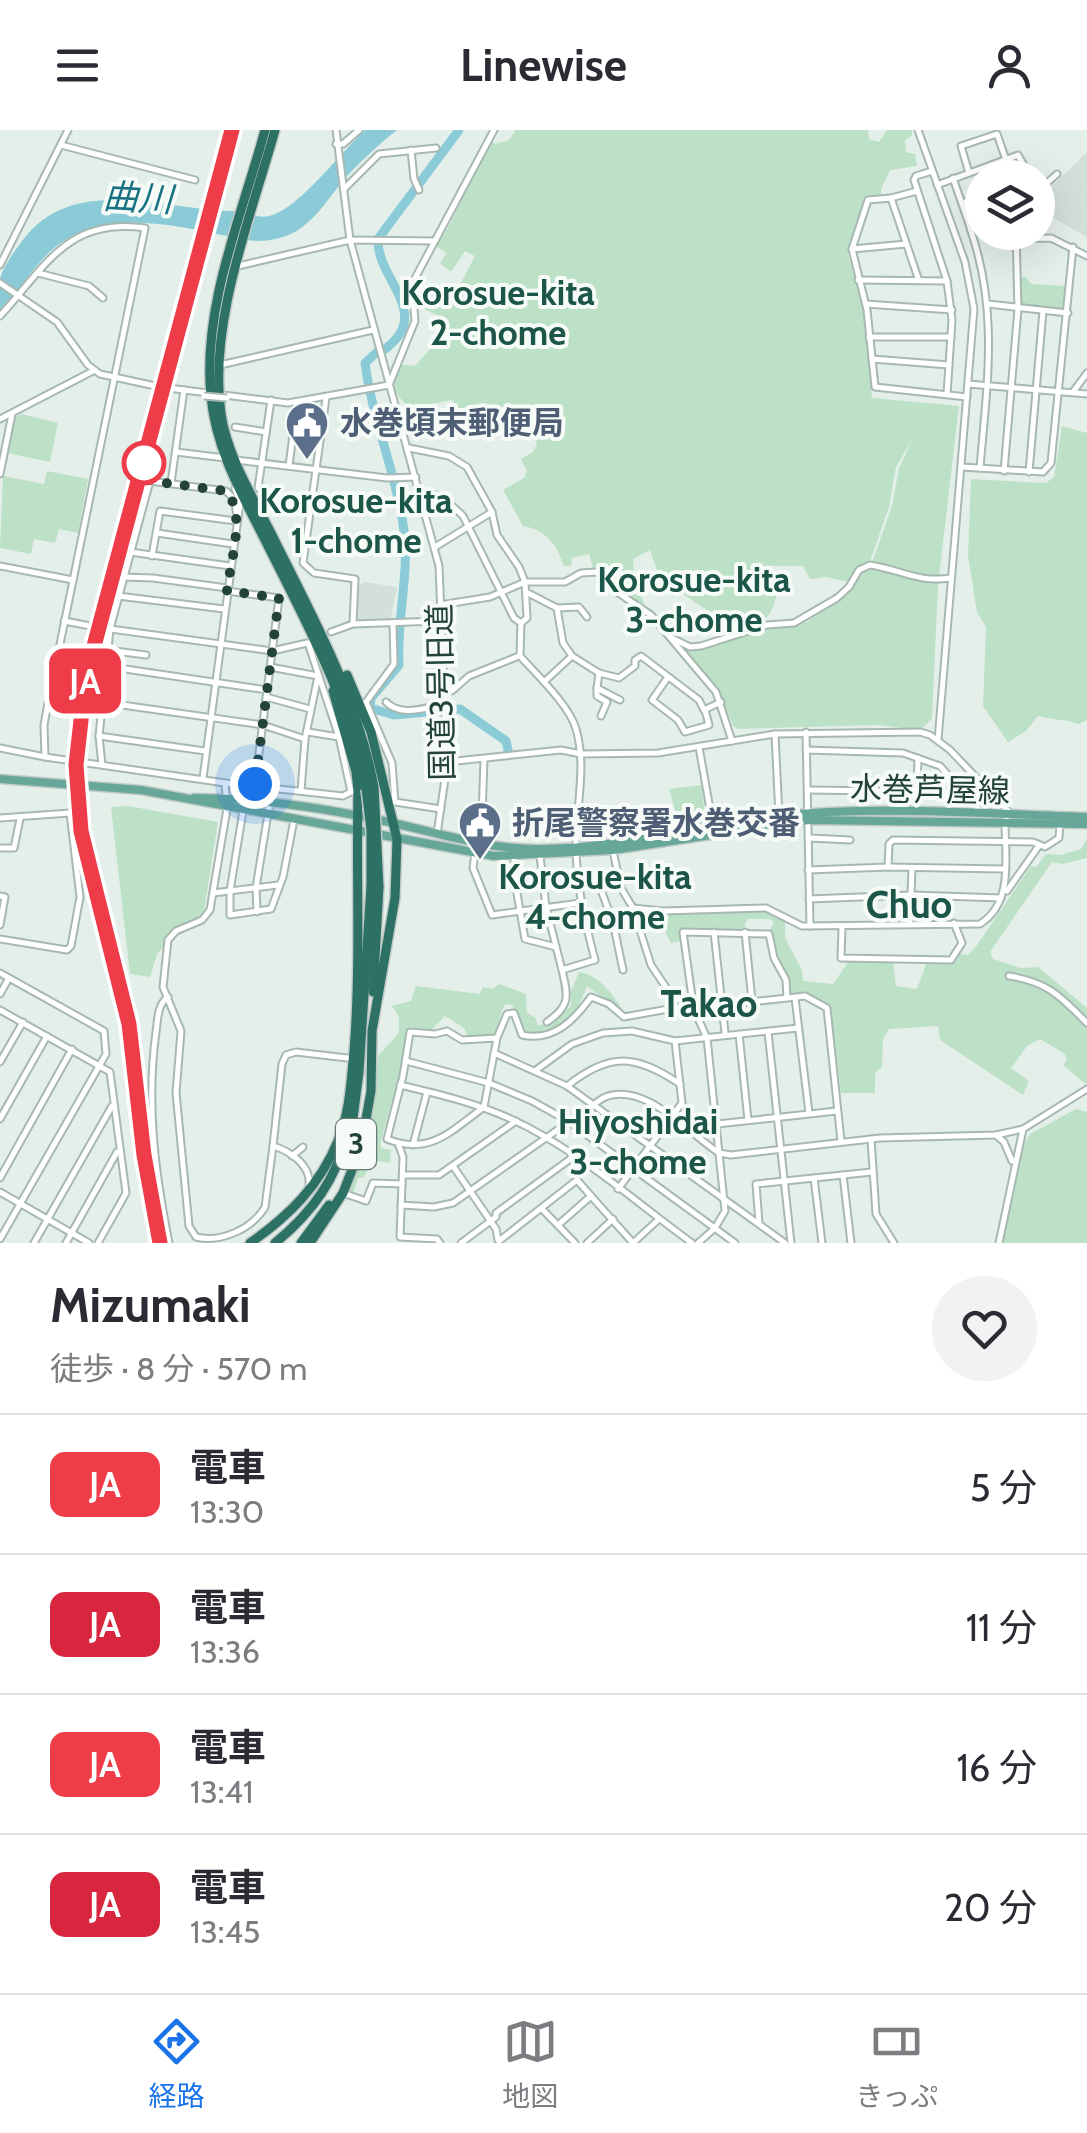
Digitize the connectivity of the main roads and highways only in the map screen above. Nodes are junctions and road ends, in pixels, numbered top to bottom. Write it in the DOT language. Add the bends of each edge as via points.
graph roads {
  1 [pos="265,130"];
  2 [pos="275,130"];
  3 [pos="247,213"];
  4 [pos="239,241"];
  5 [pos="215,394"];
  6 [pos="319,629"];
  7 [pos="329,668"];
  8 [pos="0,779"];
  9 [pos="182,798"];
  10 [pos="358,816"];
  11 [pos="809,817"];
  12 [pos="1007,819"];
  13 [pos="1087,820"];
  14 [pos="392,822"];
  15 [pos="358,832"];
  16 [pos="397,839"];
  17 [pos="612,846"];
  18 [pos="576,851"];
  19 [pos="375,886"];
  20 [pos="372,1031"];
  21 [pos="353,1118"];
  22 [pos="339,1140"];
  23 [pos="327,1172"];
  24 [pos="252,1243"];
  25 [pos="273,1243"];
  26 [pos="301,1243"];
  27 [pos="310,1243"];
  1 -- 3 [label="highway, 3"];
  2 -- 3 [label="highway, 3"];
  3 -- 4 [label="highway, 3"];
  4 -- 5 [label="highway, 3"];
  4 -- 5 [label="highway, 3" via="217,303"];
  5 -- 6 [label="highway, 3" via="236,460"];
  5 -- 7 [label="highway, 3" via="230,472"];
  6 -- 14 [label="highway" via="362,708"];
  6 -- 19 [label="highway, 3, bridge" via="355,710 374,787"];
  7 -- 10 [label="highway" via="356,772"];
  7 -- 19 [label="highway, 3, bridge" via="366,789"];
  8 -- 9 [label="main road"];
  9 -- 10 [label="main road, 水巻芦屋線" via="270,801"];
  9 -- 15 [label="main road, 水巻芦屋線"];
  10 -- 14 [label="main road, 水巻芦屋線"];
  10 -- 15 [label="highway"];
  11 -- 12 [label="main road, 水巻芦屋線"];
  11 -- 12 [label="main road, 水巻芦屋線" via="858,812"];
  11 -- 17 [label="main road, 水巻芦屋線"];
  11 -- 17 [label="main road, 水巻芦屋線" via="779,816"];
  12 -- 13 [label="main road, 水巻芦屋線"];
  12 -- 13 [label="main road, 水巻芦屋線"];
  14 -- 16 [label="highway"];
  14 -- 18 [label="main road, 水巻芦屋線" via="481,844"];
  15 -- 16 [label="main road, 水巻芦屋線"];
  15 -- 22 [label="highway" via="358,1008"];
  16 -- 18 [label="main road, 水巻芦屋線" via="514,856"];
  16 -- 20 [label="highway" via="395,898"];
  17 -- 18 [label="main road, 水巻芦屋線"];
  19 -- 20 [label="highway, 3"];
  19 -- 21 [label="highway, 3"];
  20 -- 26 [label="highway, 3" via="356,1146 336,1194"];
  20 -- 27 [label="highway" via="366,1121 343,1193"];
  21 -- 23 [label="highway, 3"];
  21 -- 25 [label="highway" via="330,1184"];
  22 -- 23 [label="highway"];
  22 -- 24 [label="highway" via="312,1188"];
  23 -- 24 [label="highway, 3" via="288,1220"];
  23 -- 25 [label="highway" via="313,1202"];
}
